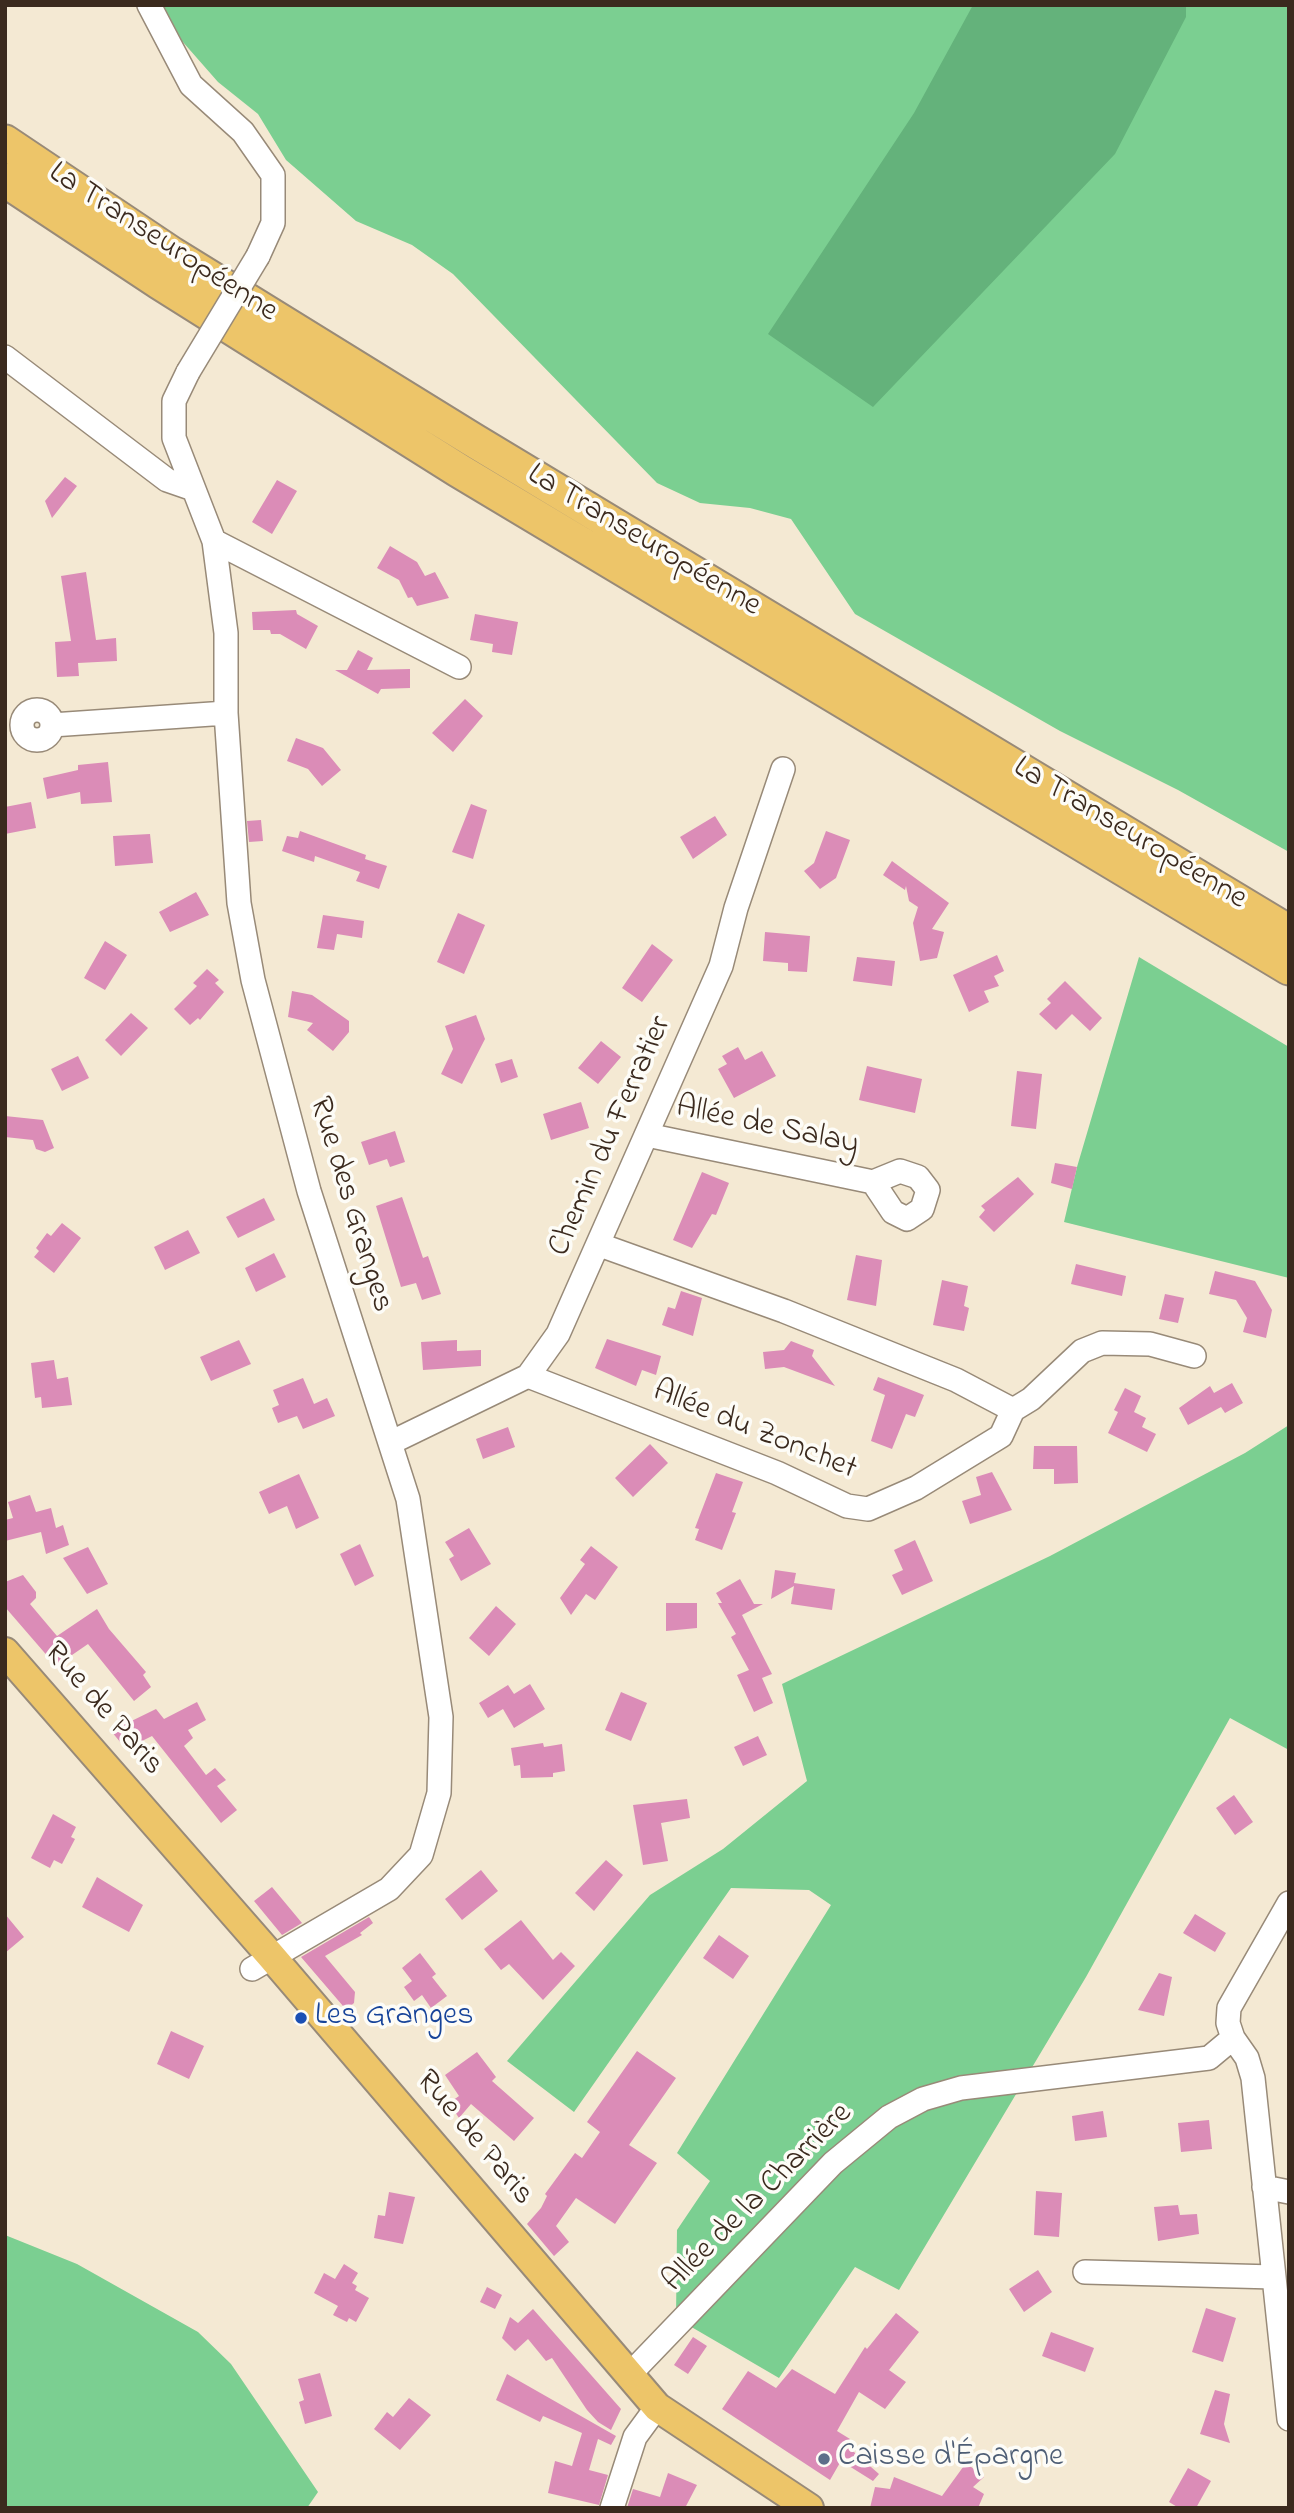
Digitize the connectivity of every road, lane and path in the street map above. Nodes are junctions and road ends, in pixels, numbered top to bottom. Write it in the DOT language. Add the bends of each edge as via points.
graph roads {
  1 [pos="149,5"];
  2 [pos="5,142"];
  3 [pos="5,180"];
  4 [pos="5,358"];
  5 [pos="193,489"];
  6 [pos="214,541"];
  7 [pos="459,667"];
  8 [pos="226,713"];
  9 [pos="52,725"];
  10 [pos="783,769"];
  11 [pos="1289,932"];
  12 [pos="1289,968"];
  13 [pos="647,1135"];
  14 [pos="873,1182"];
  15 [pos="600,1245"];
  16 [pos="1194,1356"];
  17 [pos="527,1376"];
  18 [pos="1013,1410"];
  19 [pos="390,1443"];
  20 [pos="5,1652"];
  21 [pos="1289,1903"];
  22 [pos="262,1963"];
  23 [pos="1233,2038"];
  24 [pos="1264,2188"];
  25 [pos="1289,2192"];
  26 [pos="1085,2272"];
  27 [pos="1274,2277"];
  28 [pos="629,2375"];
  29 [pos="657,2407"];
  30 [pos="1289,2419"];
  31 [pos="612,2508"];
  32 [pos="809,2508"];
  1 -- 5 [label="street, Rue des Granges, bridge" via="191,85 243,132 273,175 273,223 174,401 174,439"];
  2 -- 11 [label="highway, La Transeuropéenne" via="172,254 473,440"];
  3 -- 12 [label="highway, La Transeuropéenne" via="458,470"];
  4 -- 5 [label="street" via="167,480"];
  5 -- 6 [label="street, Rue des Granges"];
  6 -- 7 [label="street"];
  6 -- 8 [label="street, Rue des Granges" via="226,633"];
  8 -- 9 [label="street"];
  8 -- 19 [label="street, Rue des Granges" via="239,903 253,980 309,1191"];
  10 -- 13 [label="street, Chemin du Ferratier" via="721,966"];
  13 -- 14 [label="street, Allée de Salay"];
  13 -- 15 [label="street, Chemin du Ferratier"];
  15 -- 17 [label="street, Chemin du Ferratier" via="558,1334"];
  15 -- 18 [label="street" via="796,1316 956,1380"];
  16 -- 18 [label="street, Allée du Zonchet" via="1150,1344 1102,1343 1082,1351"];
  17 -- 18 [label="street, Allée du Zonchet" via="777,1473 847,1506 868,1509 916,1488 1001,1436"];
  17 -- 19 [label="street, Chemin du Ferratier"];
  19 -- 22 [label="street, Rue des Granges" via="408,1499 441,1717 439,1793 421,1855 389,1889"];
  20 -- 22 [label="main road, Rue de Paris"];
  21 -- 23 [label="street" via="1229,2008"];
  22 -- 28 [label="main road, Rue de Paris"];
  23 -- 24 [label="street" via="1254,2078"];
  23 -- 28 [label="street, Allée de la Charrière" via="1209,2058 961,2088 923,2099 889,2117 833,2163"];
  24 -- 25 [label="street"];
  24 -- 27 [label="street"];
  26 -- 27 [label="street"];
  27 -- 30 [label="street"];
  28 -- 29 [label="main road, Rue de Paris"];
  29 -- 31 [label="street" via="635,2437"];
  29 -- 32 [label="main road, Rue de Paris"];
}
